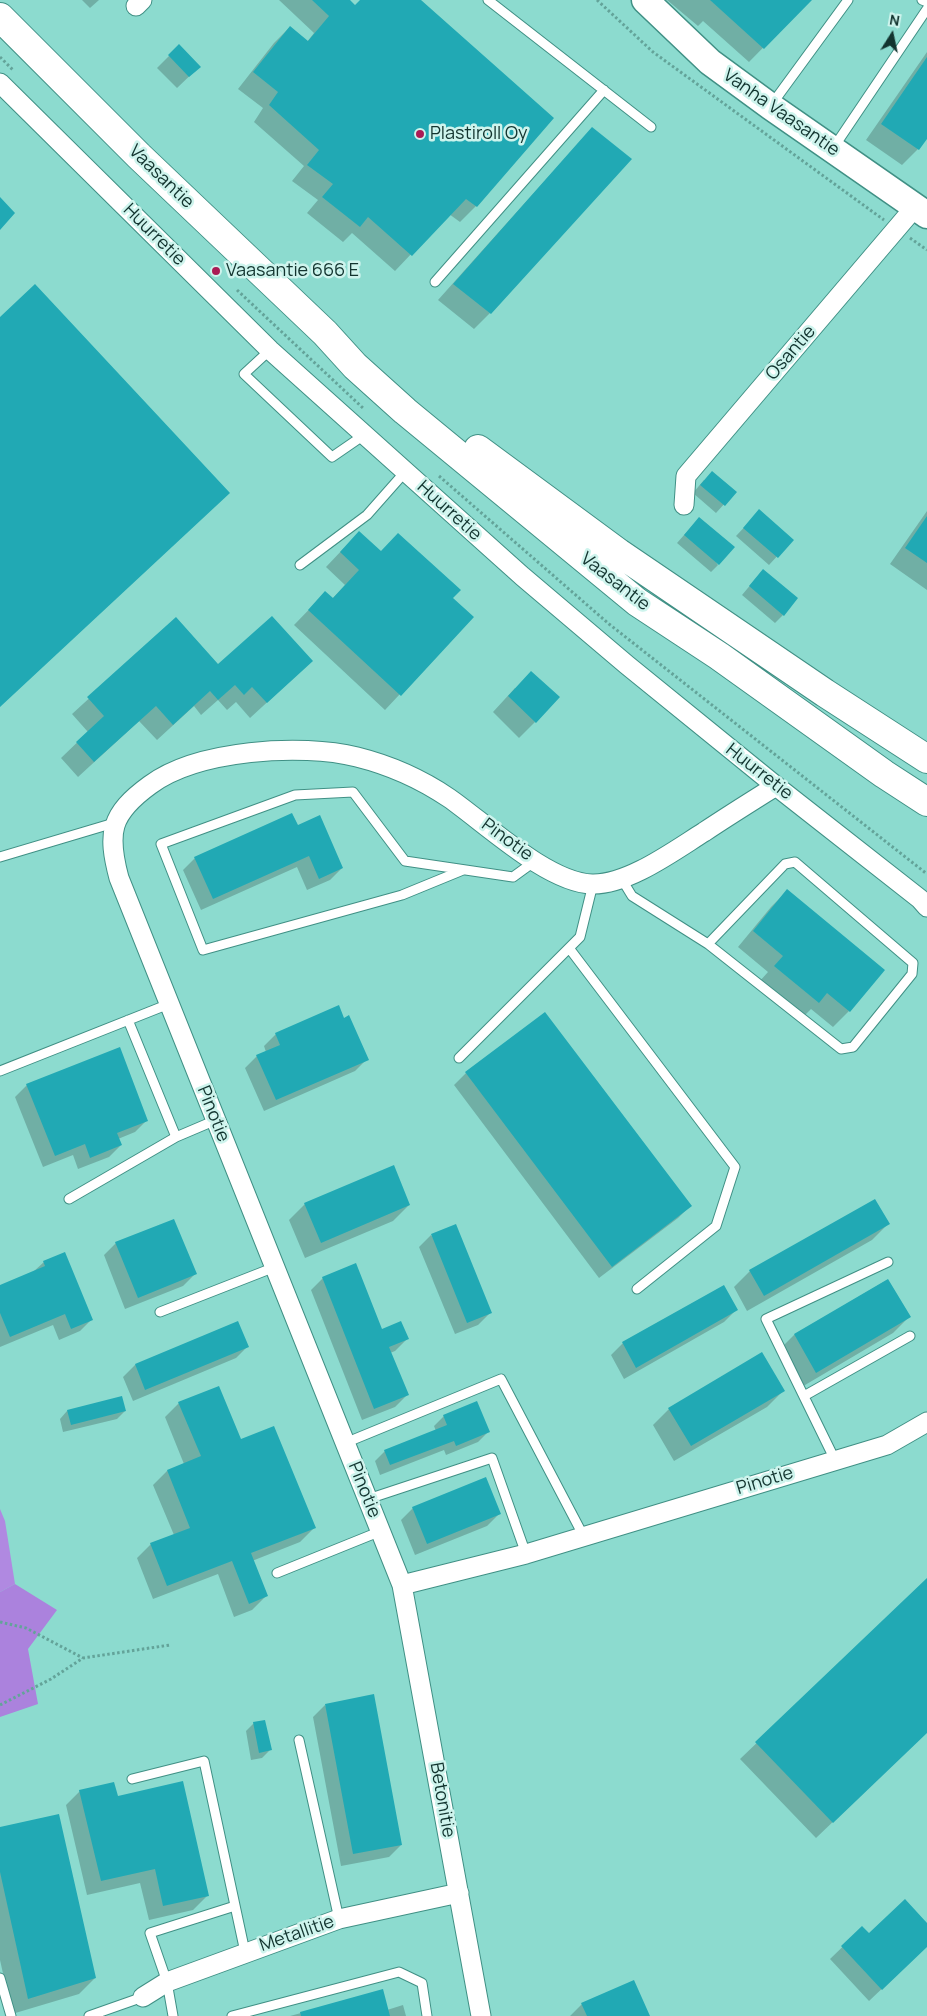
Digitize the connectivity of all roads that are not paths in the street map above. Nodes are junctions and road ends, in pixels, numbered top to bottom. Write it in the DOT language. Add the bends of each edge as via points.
graph roads {
  1 [pos="488,0"];
  2 [pos="645,0"];
  3 [pos="848,0"];
  4 [pos="922,0"];
  5 [pos="927,2"];
  6 [pos="927,10"];
  7 [pos="0,17"];
  8 [pos="0,83"];
  9 [pos="604,90"];
  10 [pos="770,106"];
  11 [pos="651,127"];
  12 [pos="832,150"];
  13 [pos="921,211"];
  14 [pos="435,282"];
  15 [pos="326,333"];
  16 [pos="270,350"];
  17 [pos="364,435"];
  18 [pos="405,472"];
  19 [pos="684,505"];
  20 [pos="300,565"];
  21 [pos="927,759"];
  22 [pos="776,786"];
  23 [pos="927,802"];
  24 [pos="114,823"];
  25 [pos="0,857"];
  26 [pos="535,861"];
  27 [pos="463,870"];
  28 [pos="621,878"];
  29 [pos="593,884"];
  30 [pos="927,907"];
  31 [pos="708,944"];
  32 [pos="569,948"];
  33 [pos="169,1004"];
  34 [pos="128,1020"];
  35 [pos="459,1058"];
  36 [pos="0,1071"];
  37 [pos="216,1120"];
  38 [pos="176,1136"];
  39 [pos="69,1199"];
  40 [pos="888,1262"];
  41 [pos="275,1267"];
  42 [pos="637,1289"];
  43 [pos="160,1312"];
  44 [pos="910,1336"];
  45 [pos="804,1396"];
  46 [pos="927,1422"];
  47 [pos="346,1443"];
  48 [pos="834,1460"];
  49 [pos="368,1499"];
  50 [pos="381,1531"];
  51 [pos="583,1535"];
  52 [pos="526,1554"];
  53 [pos="278,1573"];
  54 [pos="402,1585"];
  55 [pos="299,1740"];
  56 [pos="132,1779"];
  57 [pos="459,1894"];
  58 [pos="235,1906"];
  59 [pos="339,1919"];
  60 [pos="245,1952"];
  61 [pos="0,1978"];
  62 [pos="167,1982"];
  63 [pos="143,1997"];
  64 [pos="11,2016"];
  65 [pos="89,2016"];
  66 [pos="173,2016"];
  67 [pos="232,2016"];
  68 [pos="427,2016"];
  69 [pos="481,2016"];
  1 -- 9 [label="lane"];
  2 -- 10 [label="main road, Vanha Vaasantie" via="710,62"];
  3 -- 10 [label="lane"];
  4 -- 5 [label="lane"];
  6 -- 12 [label="lane"];
  7 -- 15 [label="highway, Vaasantie" via="139,156"];
  8 -- 16 [label="street, Huurretie"];
  9 -- 11 [label="lane"];
  9 -- 14 [label="lane"];
  10 -- 12 [label="main road, Vanha Vaasantie"];
  12 -- 13 [label="main road, Vanha Vaasantie"];
  13 -- 19 [label="street, Osantie" via="897,229 686,476"];
  15 -- 21 [label="highway, Vaasantie" via="375,366 451,429 619,553"];
  15 -- 23 [label="highway, Vaasantie" via="355,366 405,411 637,602"];
  16 -- 17 [label="street, Huurretie"];
  16 -- 17 [label="lane" via="244,374 332,457"];
  17 -- 18 [label="street, Huurretie"];
  18 -- 20 [label="lane" via="367,515"];
  18 -- 22 [label="street, Huurretie" via="529,582"];
  22 -- 28 [label="street, Pinotie" via="658,862"];
  22 -- 30 [label="street, Huurretie"];
  24 -- 25 [label="lane"];
  24 -- 26 [label="street, Pinotie" via="133,797 156,780 188,766 216,757 251,752 326,753 356,757 418,779"];
  24 -- 33 [label="street, Pinotie" via="112,851 119,878"];
  26 -- 27 [label="lane" via="513,877"];
  26 -- 29 [label="street, Pinotie" via="560,876"];
  27 -- 27 [label="lane" via="405,862 353,792 296,795 161,844 203,950 402,895"];
  28 -- 29 [label="street, Pinotie"];
  28 -- 31 [label="lane" via="632,896"];
  29 -- 32 [label="lane" via="580,937"];
  31 -- 31 [label="lane" via="785,864 795,862 913,964 912,974 853,1047 841,1049"];
  32 -- 35 [label="lane"];
  32 -- 42 [label="lane" via="735,1167 716,1226"];
  33 -- 34 [label="lane"];
  33 -- 37 [label="street, Pinotie"];
  34 -- 36 [label="lane"];
  34 -- 38 [label="lane"];
  37 -- 38 [label="lane"];
  37 -- 41 [label="street, Pinotie"];
  38 -- 39 [label="lane"];
  40 -- 45 [label="lane" via="766,1319"];
  41 -- 43 [label="lane"];
  41 -- 47 [label="street, Pinotie"];
  44 -- 45 [label="lane"];
  45 -- 48 [label="lane"];
  46 -- 48 [label="street, Pinotie" via="887,1444"];
  47 -- 49 [label="street, Pinotie"];
  47 -- 51 [label="lane" via="501,1379"];
  48 -- 51 [label="street, Pinotie"];
  49 -- 50 [label="street, Pinotie"];
  49 -- 52 [label="lane" via="492,1458"];
  50 -- 53 [label="lane"];
  50 -- 54 [label="street, Pinotie"];
  51 -- 52 [label="street, Pinotie"];
  52 -- 54 [label="street, Pinotie"];
  54 -- 57 [label="street, Betonitie"];
  55 -- 59 [label="lane"];
  56 -- 58 [label="lane" via="204,1761"];
  57 -- 59 [label="street, Metallitie"];
  57 -- 69 [label="street, Betonitie"];
  58 -- 60 [label="lane"];
  58 -- 62 [label="lane" via="150,1933"];
  59 -- 60 [label="street, Metallitie"];
  60 -- 62 [label="street, Metallitie"];
  61 -- 64 [label="lane"];
  62 -- 63 [label="street, Metallitie"];
  62 -- 66 [label="lane"];
  63 -- 65 [label="lane"];
  67 -- 68 [label="lane" via="398,1972 422,1983"];
}
